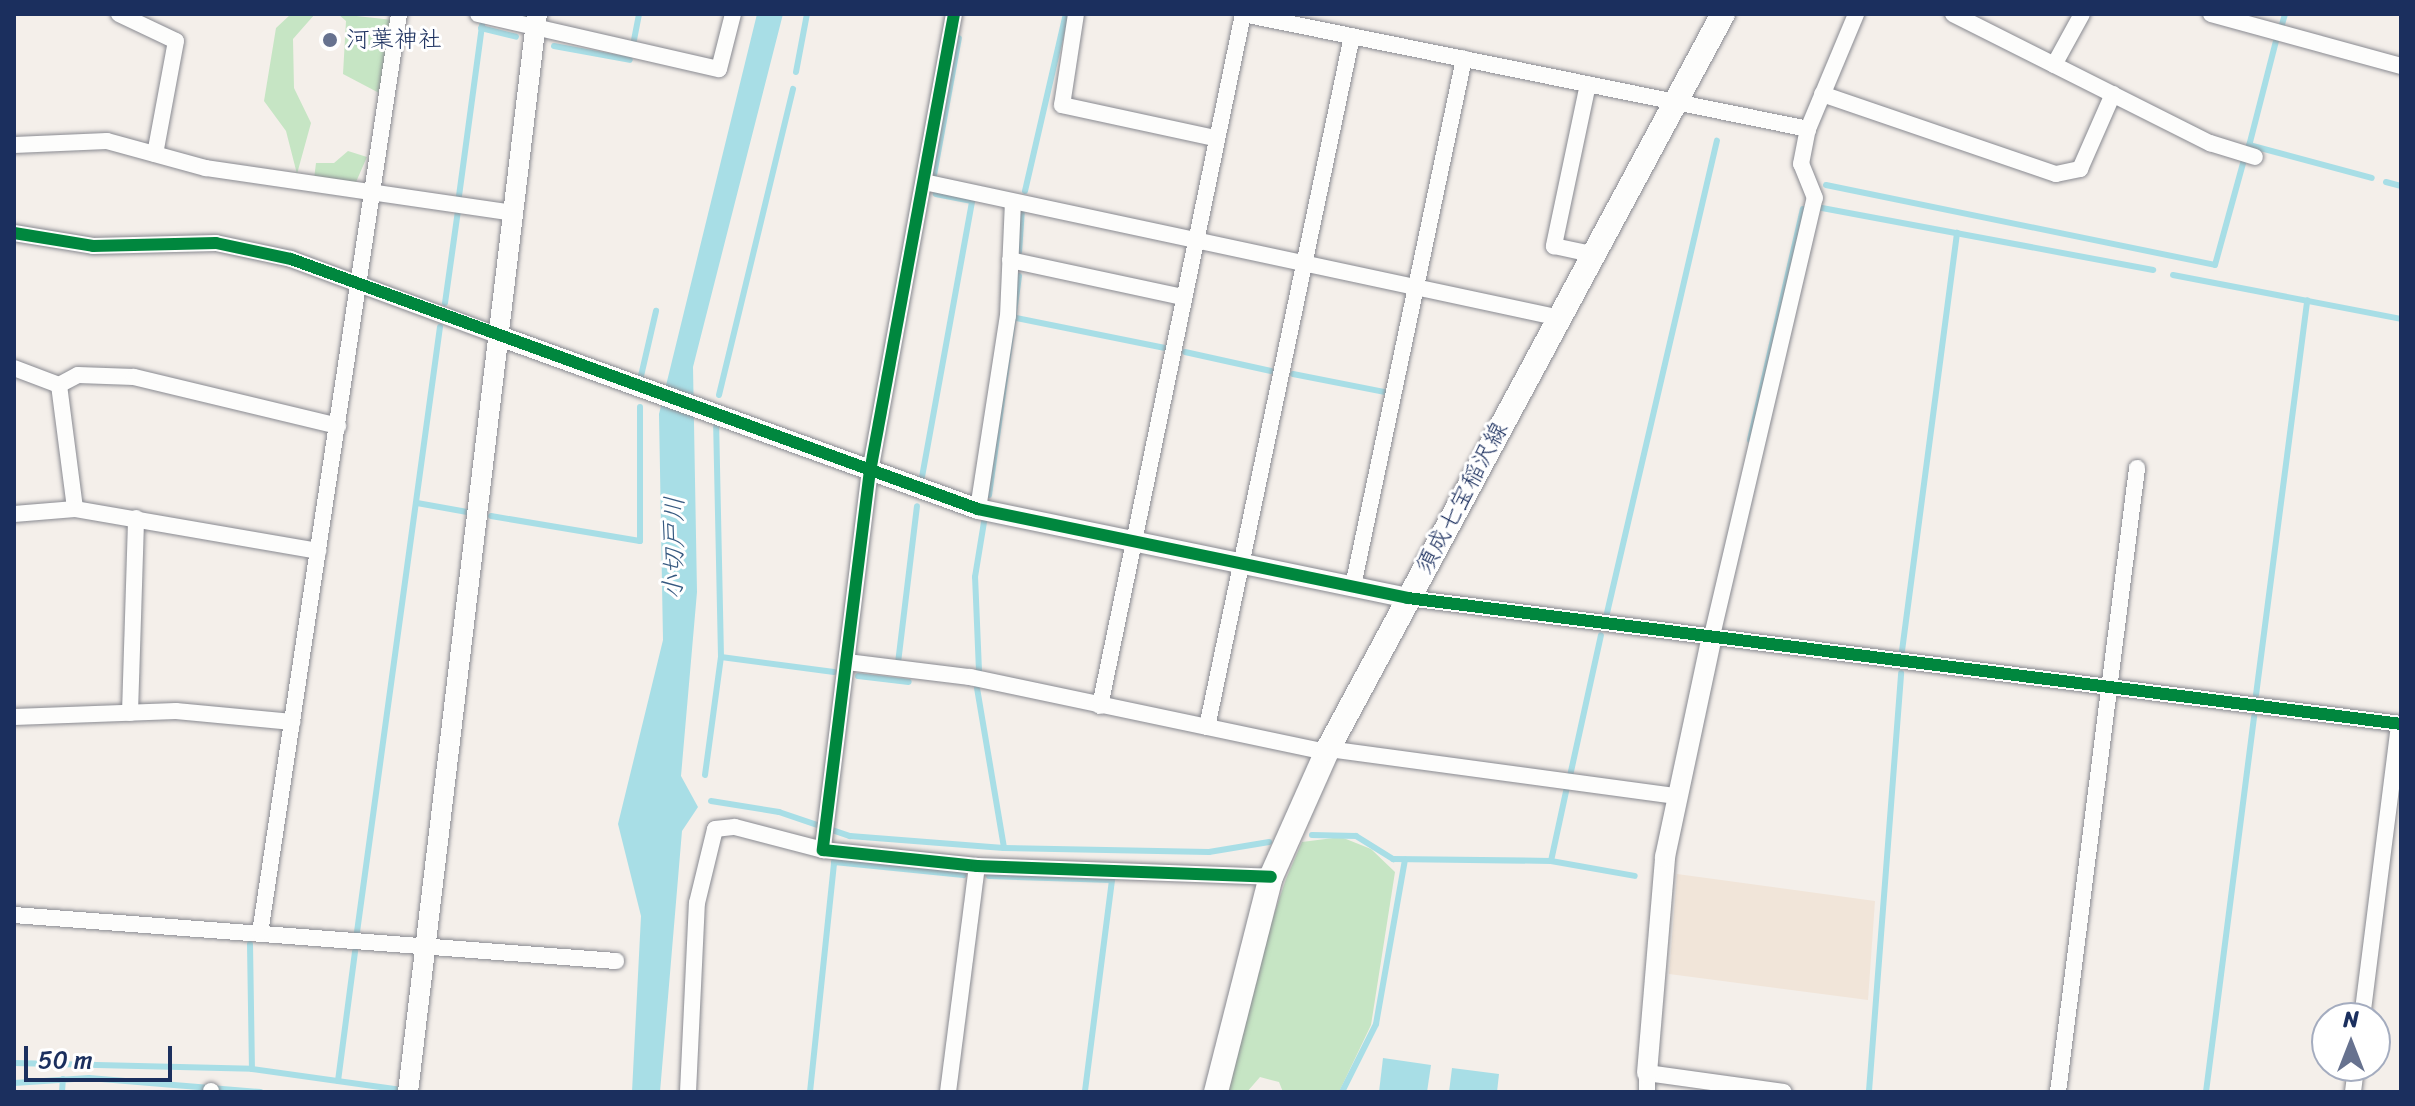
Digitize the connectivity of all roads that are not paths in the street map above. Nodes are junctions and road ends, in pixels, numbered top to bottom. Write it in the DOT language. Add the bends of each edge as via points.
graph roads {
  1 [pos="119,14"];
  2 [pos="399,14"];
  3 [pos="478,14"];
  4 [pos="733,14"];
  5 [pos="954,14"];
  6 [pos="1076,14"];
  7 [pos="1242,14"];
  8 [pos="1723,14"];
  9 [pos="1856,14"];
  10 [pos="1953,14"];
  11 [pos="2082,14"];
  12 [pos="2211,14"];
  13 [pos="536,22"];
  14 [pos="1352,36"];
  15 [pos="1464,59"];
  16 [pos="2054,65"];
  17 [pos="2401,66"];
  18 [pos="1588,84"];
  19 [pos="1822,94"];
  20 [pos="2113,94"];
  21 [pos="1675,102"];
  22 [pos="1808,129"];
  23 [pos="1215,138"];
  24 [pos="14,145"];
  25 [pos="155,154"];
  26 [pos="2255,157"];
  27 [pos="924,182"];
  28 [pos="372,190"];
  29 [pos="1013,202"];
  30 [pos="514,213"];
  31 [pos="14,233"];
  32 [pos="1193,238"];
  33 [pos="1593,254"];
  34 [pos="1010,260"];
  35 [pos="1307,262"];
  36 [pos="359,284"];
  37 [pos="1416,286"];
  38 [pos="1183,297"];
  39 [pos="1560,318"];
  40 [pos="502,337"];
  41 [pos="14,368"];
  42 [pos="59,385"];
  43 [pos="338,426"];
  44 [pos="2137,468"];
  45 [pos="870,470"];
  46 [pos="75,509"];
  47 [pos="978,509"];
  48 [pos="14,514"];
  49 [pos="136,518"];
  50 [pos="1134,542"];
  51 [pos="318,551"];
  52 [pos="1243,564"];
  53 [pos="1353,586"];
  54 [pos="1408,598"];
  55 [pos="1711,640"];
  56 [pos="847,662"];
  57 [pos="2109,686"];
  58 [pos="1100,706"];
  59 [pos="130,713"];
  60 [pos="14,717"];
  61 [pos="292,722"];
  62 [pos="2400,724"];
  63 [pos="1207,727"];
  64 [pos="1327,750"];
  65 [pos="1676,796"];
  66 [pos="825,836"];
  67 [pos="977,866"];
  68 [pos="1271,877"];
  69 [pos="14,915"];
  70 [pos="260,933"];
  71 [pos="425,948"];
  72 [pos="616,961"];
  73 [pos="2364,1002"];
  74 [pos="1647,1082"];
  75 [pos="408,1092"];
  76 [pos="688,1092"];
  77 [pos="948,1092"];
  78 [pos="1216,1092"];
  79 [pos="1784,1092"];
  80 [pos="2058,1092"];
  1 -- 25 [label="street" via="176,41"];
  2 -- 28 [label="street"];
  3 -- 13 [label="street"];
  4 -- 13 [label="street" via="719,69"];
  5 -- 27 [label="street"];
  6 -- 23 [label="street" via="1062,105"];
  7 -- 14 [label="street"];
  7 -- 23 [label="street"];
  8 -- 21 [label="main road, 須成七宝稲沢線"];
  9 -- 19 [label="street"];
  10 -- 16 [label="street"];
  11 -- 16 [label="street"];
  12 -- 17 [label="street"];
  13 -- 30 [label="street"];
  14 -- 15 [label="street"];
  14 -- 35 [label="street"];
  15 -- 18 [label="street"];
  15 -- 37 [label="street"];
  16 -- 20 [label="street"];
  18 -- 21 [label="street"];
  18 -- 33 [label="street" via="1554,246"];
  19 -- 20 [label="street" via="2056,174 2080,169"];
  19 -- 22 [label="street"];
  20 -- 26 [label="street"];
  21 -- 22 [label="street"];
  21 -- 33 [label="main road, 須成七宝稲沢線"];
  22 -- 55 [label="street" via="1801,164 1815,198"];
  23 -- 32 [label="street"];
  24 -- 25 [label="street" via="107,141"];
  25 -- 28 [label="street"];
  27 -- 29 [label="street"];
  27 -- 45 [label="street"];
  28 -- 30 [label="street"];
  28 -- 36 [label="street"];
  29 -- 32 [label="street"];
  29 -- 34 [label="street"];
  30 -- 40 [label="street"];
  31 -- 36 [label="street" via="93,246 216,243"];
  32 -- 35 [label="street"];
  32 -- 38 [label="street"];
  33 -- 39 [label="main road, 須成七宝稲沢線"];
  34 -- 38 [label="street"];
  34 -- 47 [label="street"];
  35 -- 37 [label="street"];
  35 -- 52 [label="street"];
  36 -- 40 [label="street"];
  36 -- 43 [label="street"];
  37 -- 39 [label="street"];
  37 -- 53 [label="street"];
  38 -- 50 [label="street"];
  39 -- 54 [label="main road, 須成七宝稲沢線"];
  40 -- 45 [label="street"];
  40 -- 71 [label="street"];
  41 -- 42 [label="street"];
  42 -- 43 [label="street" via="78,375 134,377"];
  42 -- 46 [label="street"];
  43 -- 51 [label="street"];
  44 -- 57 [label="street"];
  45 -- 47 [label="street"];
  45 -- 56 [label="street"];
  46 -- 48 [label="street"];
  46 -- 49 [label="street"];
  47 -- 50 [label="street"];
  49 -- 51 [label="street"];
  49 -- 59 [label="street"];
  50 -- 52 [label="street"];
  50 -- 58 [label="street"];
  51 -- 61 [label="street"];
  52 -- 53 [label="street"];
  52 -- 63 [label="street"];
  53 -- 54 [label="street"];
  54 -- 55 [label="street"];
  54 -- 64 [label="main road, 須成七宝稲沢線"];
  55 -- 57 [label="street"];
  55 -- 65 [label="street"];
  56 -- 58 [label="street" via="970,677"];
  56 -- 66 [label="street"];
  57 -- 62 [label="street"];
  57 -- 80 [label="street"];
  58 -- 63 [label="street"];
  59 -- 60 [label="street"];
  59 -- 61 [label="street"];
  61 -- 70 [label="street"];
  62 -- 73 [label="street"];
  63 -- 64 [label="street"];
  64 -- 65 [label="street"];
  64 -- 68 [label="main road, 須成七宝稲沢線"];
  65 -- 74 [label="street"];
  66 -- 67 [label="street"];
  66 -- 76 [label="street" via="715,829 697,903"];
  67 -- 68 [label="street"];
  67 -- 77 [label="street"];
  68 -- 78 [label="main road, 須成七宝稲沢線"];
  69 -- 70 [label="street"];
  70 -- 71 [label="street"];
  71 -- 72 [label="street"];
  71 -- 75 [label="street"];
  74 -- 79 [label="street"];
}
